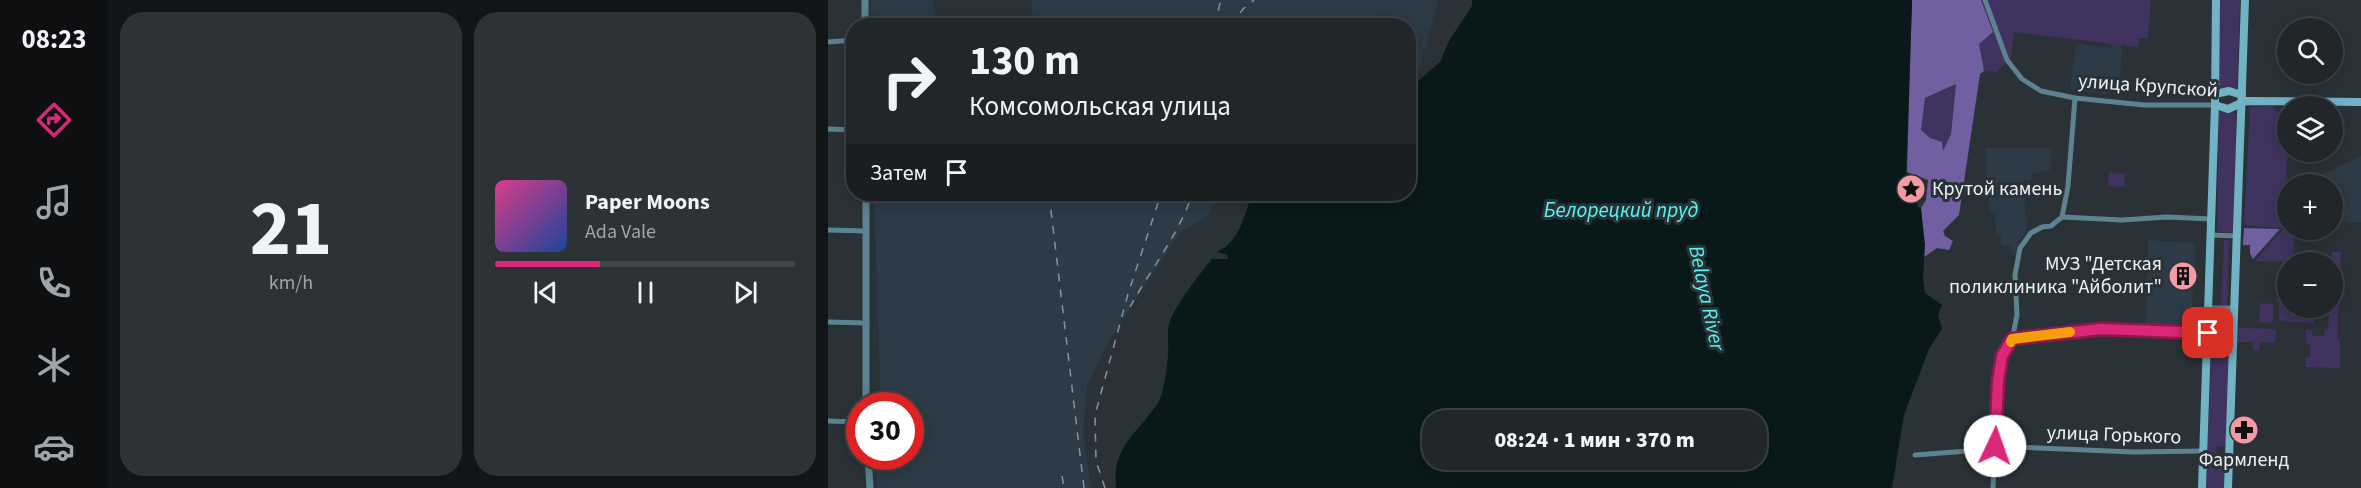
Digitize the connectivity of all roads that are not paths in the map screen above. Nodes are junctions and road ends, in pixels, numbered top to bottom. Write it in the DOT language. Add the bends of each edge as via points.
graph roads {
  1 [pos="865,0"];
  2 [pos="1985,0"];
  3 [pos="2216,0"];
  4 [pos="2245,0"];
  5 [pos="865,18"];
  6 [pos="846,41"];
  7 [pos="828,42"];
  8 [pos="2241,93"];
  9 [pos="2215,94"];
  10 [pos="2075,98"];
  11 [pos="2361,102"];
  12 [pos="2243,103"];
  13 [pos="2216,105"];
  14 [pos="828,129"];
  15 [pos="846,130"];
  16 [pos="866,201"];
  17 [pos="2061,217"];
  18 [pos="2211,219"];
  19 [pos="828,230"];
  20 [pos="866,231"];
  21 [pos="2211,235"];
  22 [pos="2237,236"];
  23 [pos="2209,308"];
  24 [pos="2234,308"];
  25 [pos="828,322"];
  26 [pos="867,322"];
  27 [pos="2208,333"];
  28 [pos="2012,339"];
  29 [pos="866,392"];
  30 [pos="828,421"];
  31 [pos="846,422"];
  32 [pos="1995,446"];
  33 [pos="2204,451"];
  34 [pos="1915,455"];
  35 [pos="869,470"];
  36 [pos="870,488"];
  37 [pos="1993,488"];
  38 [pos="2202,488"];
  39 [pos="2228,488"];
  1 -- 5 [label="street"];
  2 -- 10 [label="street, улица Крупской" via="2007,60 2022,79 2041,91"];
  3 -- 9 [label="main road"];
  4 -- 8 [label="main road"];
  6 -- 7 [label="street"];
  8 -- 9 [label="main road"];
  8 -- 12 [label="main road"];
  9 -- 13 [label="main road"];
  10 -- 13 [label="street, улица Крупской" via="2144,105"];
  10 -- 17 [label="street" via="2068,186"];
  11 -- 12 [label="main road, улица Крупской"];
  12 -- 13 [label="main road, улица Крупской" via="2228,108"];
  12 -- 22 [label="main road"];
  13 -- 18 [label="main road"];
  14 -- 15 [label="street"];
  16 -- 20 [label="street"];
  17 -- 18 [label="street"];
  17 -- 28 [label="street" via="2051,226 2031,233 2020,248"];
  18 -- 21 [label="main road"];
  19 -- 20 [label="street"];
  20 -- 26 [label="street"];
  21 -- 22 [label="street"];
  21 -- 23 [label="main road"];
  22 -- 24 [label="main road"];
  23 -- 24 [label="street"];
  23 -- 27 [label="main road"];
  24 -- 39 [label="main road"];
  25 -- 26 [label="street"];
  26 -- 29 [label="street"];
  27 -- 28 [label="street" via="2101,329"];
  27 -- 33 [label="main road"];
  28 -- 32 [label="street" via="2002,356 1998,381"];
  30 -- 31 [label="street"];
  32 -- 33 [label="street, улица Горького"];
  32 -- 34 [label="street, улица Горького"];
  32 -- 37 [label="street"];
  33 -- 38 [label="main road"];
  35 -- 36 [label="street"];
}
